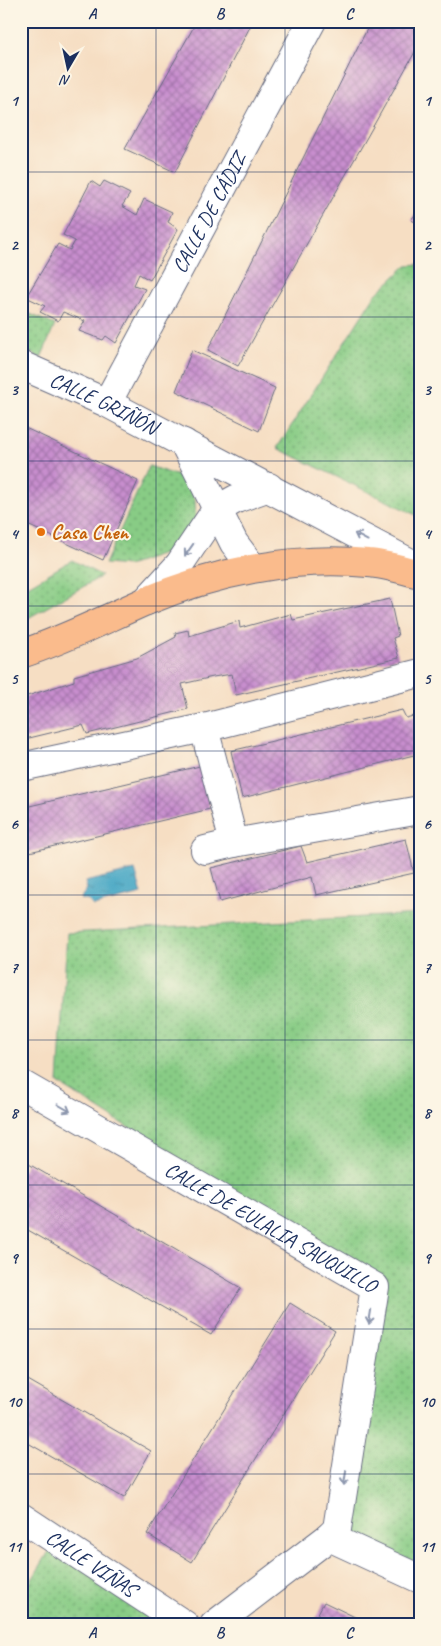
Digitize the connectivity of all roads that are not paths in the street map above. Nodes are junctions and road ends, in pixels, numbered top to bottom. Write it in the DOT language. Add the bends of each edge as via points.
graph roads {
  1 [pos="312,21"];
  2 [pos="21,365"];
  3 [pos="107,403"];
  4 [pos="184,443"];
  5 [pos="269,487"];
  6 [pos="216,510"];
  7 [pos="253,568"];
  8 [pos="420,568"];
  9 [pos="420,574"];
  10 [pos="146,601"];
  11 [pos="53,644"];
  12 [pos="21,654"];
  13 [pos="21,663"];
  14 [pos="420,673"];
  15 [pos="204,728"];
  16 [pos="21,767"];
  17 [pos="420,810"];
  18 [pos="234,844"];
  19 [pos="205,850"];
  20 [pos="21,1084"];
  21 [pos="21,1517"];
  22 [pos="329,1537"];
  23 [pos="420,1579"];
  24 [pos="185,1625"];
  25 [pos="214,1625"];
  1 -- 3 [label="street, CALLE DE CÁDIZ"];
  2 -- 3 [label="street, CALLE GRIÑÓN"];
  3 -- 4 [label="street, CALLE GRIÑÓN"];
  4 -- 5 [label="street, CALLE GRIÑÓN"];
  4 -- 6 [label="street"];
  5 -- 6 [label="street"];
  8 -- 5 [label="street, CALLE GRIÑÓN, one-way"];
  6 -- 7 [label="street" via="234,543"];
  6 -- 10 [label="street, one-way" via="179,566"];
  7 -- 9 [label="main road" via="324,561 369,563"];
  7 -- 10 [label="main road"];
  10 -- 11 [label="main road"];
  11 -- 12 [label="main road"];
  11 -- 13 [label="street"];
  14 -- 15 [label="street"];
  15 -- 16 [label="street"];
  15 -- 18 [label="street"];
  17 -- 18 [label="street"];
  18 -- 19 [label="street"];
  20 -- 22 [label="street, CALLE DE EULALIA SAUQUILLO, one-way" via="375,1286 336,1529"];
  21 -- 24 [label="street, CALLE VIÑAS"];
  22 -- 23 [label="street"];
  22 -- 25 [label="street"];
}
